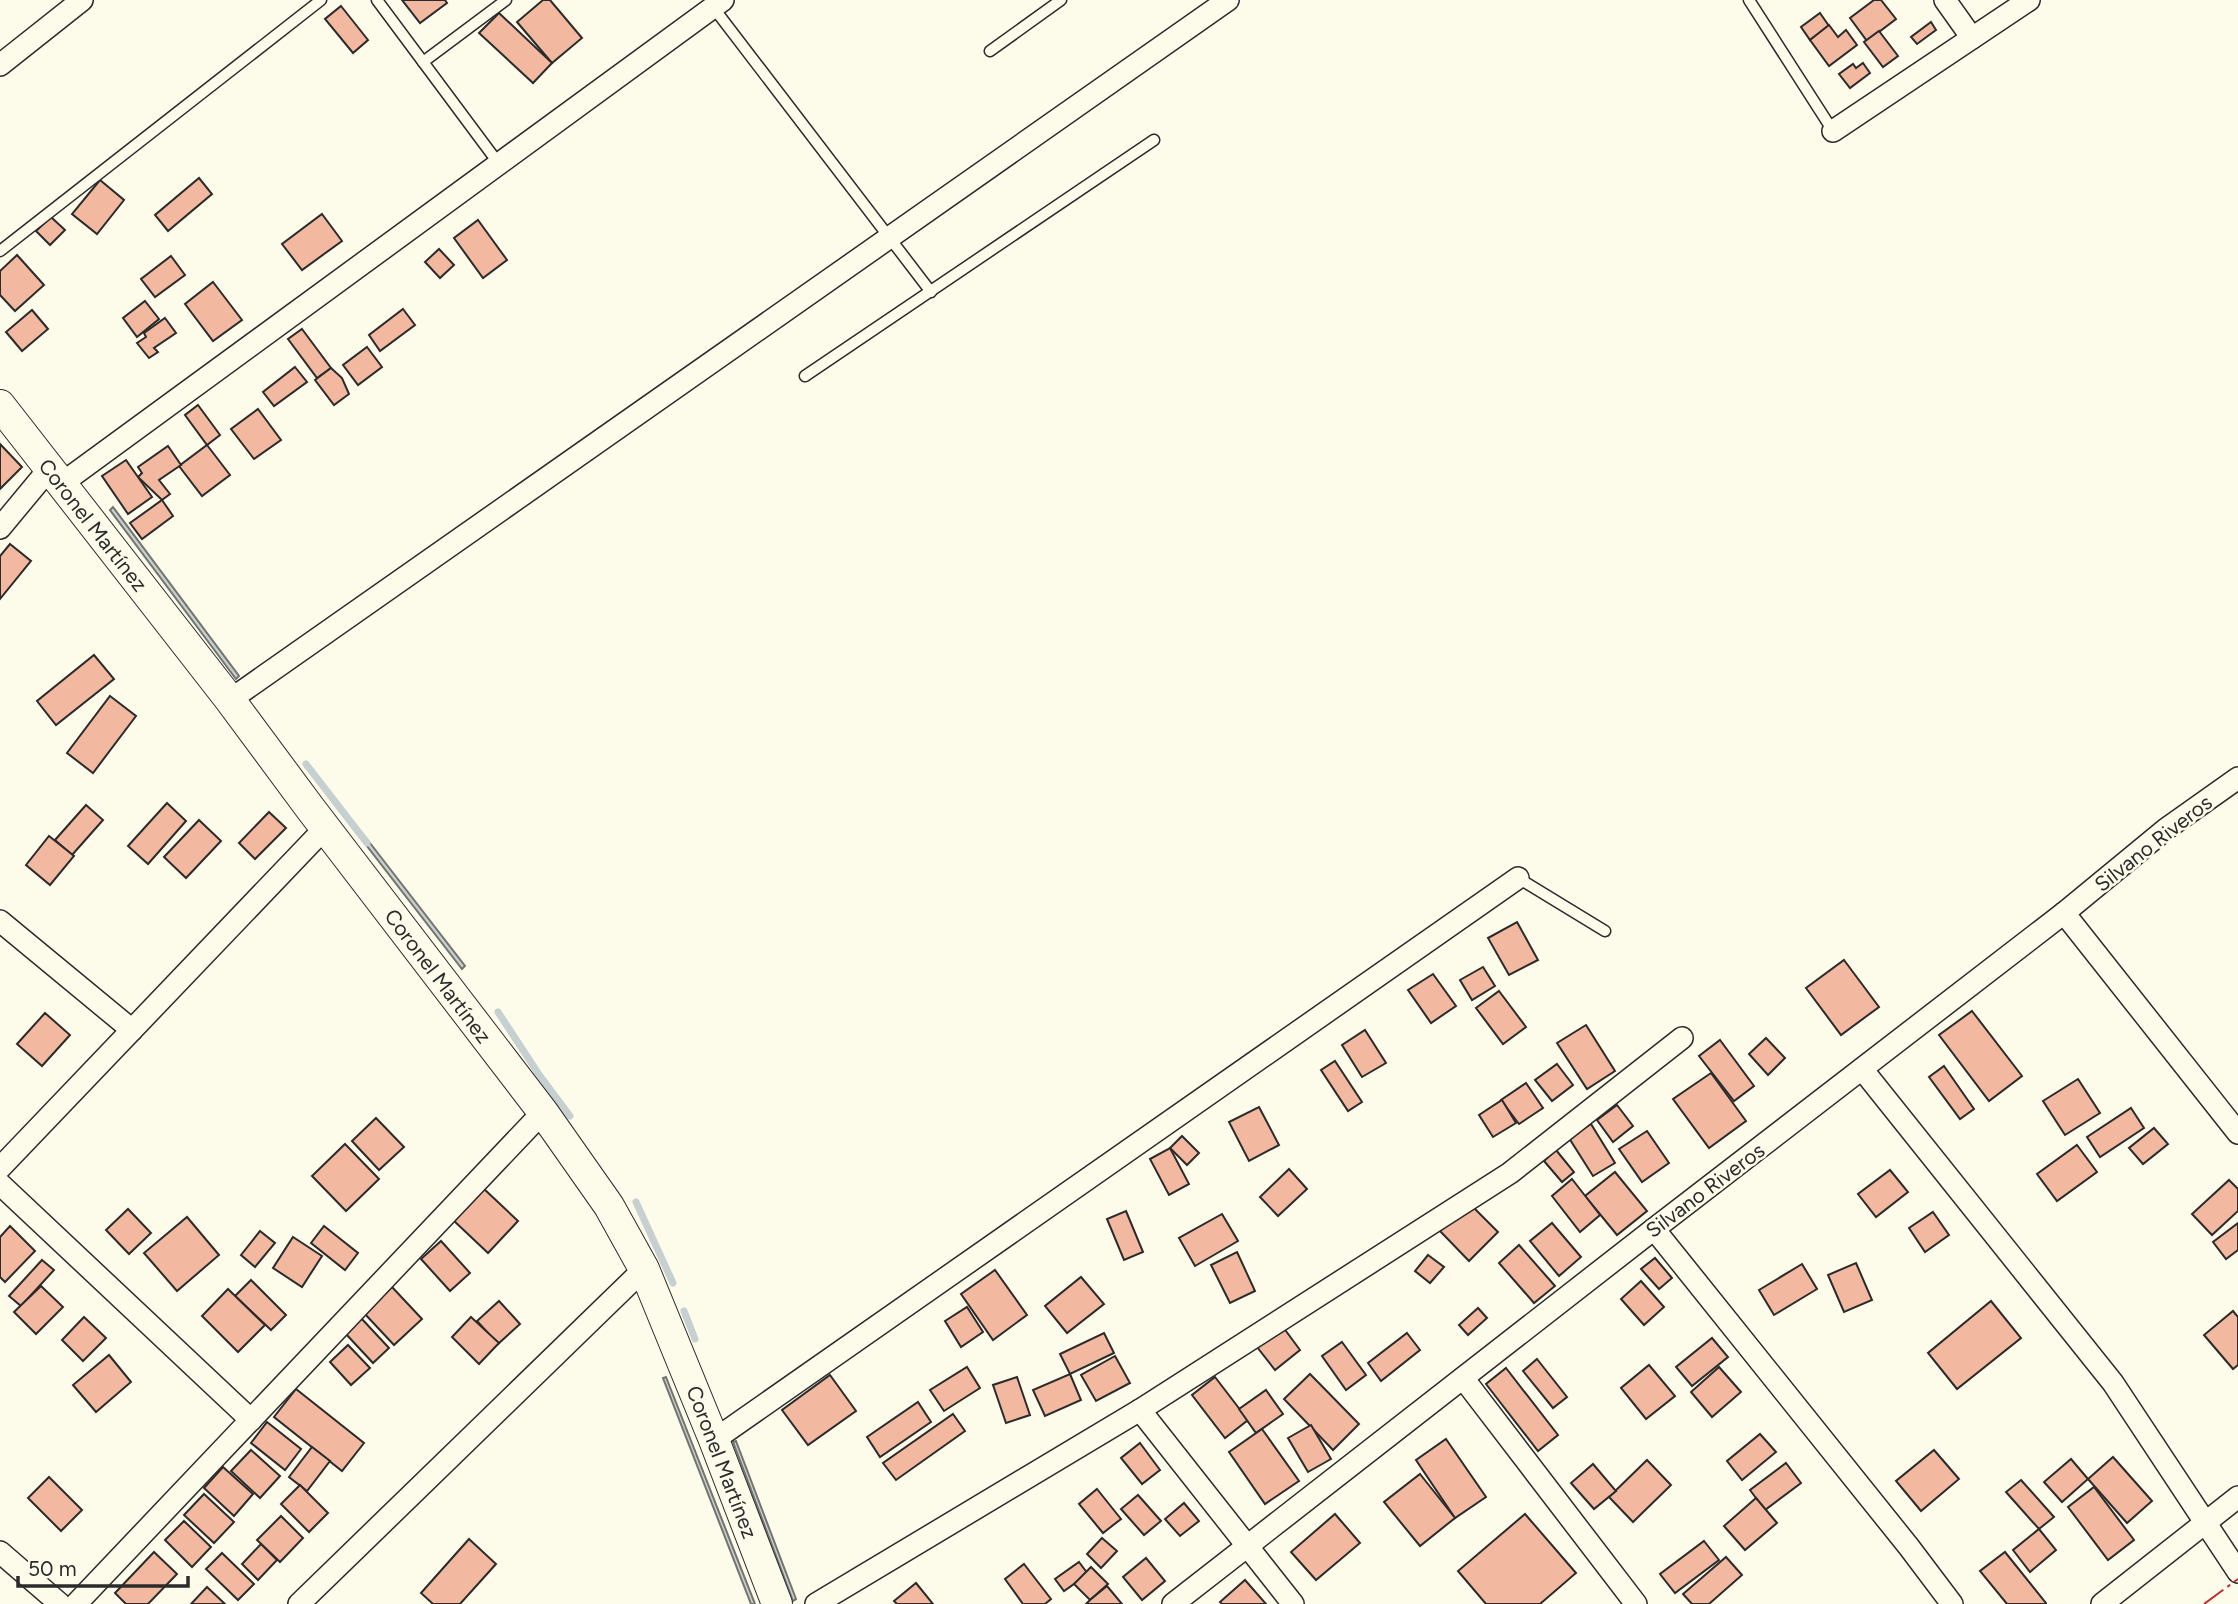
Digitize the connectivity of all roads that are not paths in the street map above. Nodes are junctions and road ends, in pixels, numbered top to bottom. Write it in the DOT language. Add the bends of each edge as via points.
graph roads {
  1 [pos="82,0"];
  2 [pos="321,0"];
  3 [pos="377,0"];
  4 [pos="506,0"];
  5 [pos="1061,0"];
  6 [pos="1228,0"];
  7 [pos="1749,0"];
  8 [pos="1945,0"];
  9 [pos="2029,0"];
  10 [pos="718,4"];
  11 [pos="1972,38"];
  12 [pos="990,51"];
  13 [pos="423,62"];
  14 [pos="0,65"];
  15 [pos="1833,131"];
  16 [pos="1154,140"];
  17 [pos="499,164"];
  18 [pos="889,237"];
  19 [pos="0,251"];
  20 [pos="931,292"];
  21 [pos="805,376"];
  22 [pos="0,405"];
  23 [pos="55,477"];
  24 [pos="0,528"];
  25 [pos="230,700"];
  26 [pos="2238,778"];
  27 [pos="325,828"];
  28 [pos="1518,878"];
  29 [pos="2064,913"];
  30 [pos="0,921"];
  31 [pos="1605,931"];
  32 [pos="132,1030"];
  33 [pos="1682,1038"];
  34 [pos="1863,1069"];
  35 [pos="543,1112"];
  36 [pos="2238,1133"];
  37 [pos="0,1167"];
  38 [pos="0,1184"];
  39 [pos="1654,1228"];
  40 [pos="644,1269"];
  41 [pos="1462,1378"];
  42 [pos="1140,1410"];
  43 [pos="251,1420"];
  44 [pos="714,1440"];
  45 [pos="2238,1497"];
  46 [pos="2206,1523"];
  47 [pos="1249,1546"];
  48 [pos="0,1552"];
  49 [pos="2238,1572"];
  50 [pos="60,1604"];
  51 [pos="76,1604"];
  52 [pos="299,1604"];
  53 [pos="777,1604"];
  54 [pos="816,1604"];
  55 [pos="1173,1604"];
  56 [pos="1293,1604"];
  57 [pos="1636,1604"];
  58 [pos="1952,1604"];
  59 [pos="2102,1604"];
  1 -- 14 [label="street"];
  2 -- 19 [label="lane"];
  3 -- 13 [label="lane"];
  4 -- 13 [label="lane"];
  5 -- 12 [label="lane"];
  6 -- 18 [label="street"];
  7 -- 15 [label="lane"];
  8 -- 11 [label="street"];
  9 -- 11 [label="street"];
  10 -- 17 [label="street"];
  10 -- 18 [label="lane"];
  11 -- 15 [label="street"];
  13 -- 17 [label="lane"];
  16 -- 20 [label="lane"];
  17 -- 23 [label="street"];
  18 -- 20 [label="lane"];
  18 -- 25 [label="street"];
  20 -- 21 [label="lane"];
  22 -- 23 [label="main road, Coronel Martínez"];
  23 -- 24 [label="street"];
  23 -- 25 [label="main road, Coronel Martínez"];
  25 -- 27 [label="main road, Coronel Martínez"];
  26 -- 29 [label="street, Silvano Riveros" via="2166,829"];
  27 -- 32 [label="street"];
  27 -- 35 [label="main road, Coronel Martínez"];
  28 -- 31 [label="lane"];
  28 -- 44 [label="street"];
  29 -- 34 [label="street, Silvano Riveros"];
  29 -- 36 [label="street"];
  30 -- 32 [label="street"];
  32 -- 37 [label="street"];
  33 -- 42 [label="street" via="1510,1173"];
  34 -- 39 [label="street, Silvano Riveros"];
  34 -- 46 [label="street" via="2113,1383"];
  35 -- 40 [label="main road, Coronel Martínez" via="609,1206"];
  35 -- 43 [label="street"];
  38 -- 43 [label="street"];
  39 -- 41 [label="street, Silvano Riveros"];
  39 -- 58 [label="street"];
  40 -- 44 [label="main road, Coronel Martínez"];
  40 -- 52 [label="street"];
  41 -- 47 [label="street, Silvano Riveros"];
  41 -- 57 [label="street"];
  42 -- 47 [label="street"];
  42 -- 54 [label="street"];
  43 -- 51 [label="street"];
  44 -- 53 [label="main road, Coronel Martínez"];
  45 -- 46 [label="street"];
  46 -- 49 [label="street"];
  46 -- 59 [label="street"];
  47 -- 55 [label="street, Silvano Riveros"];
  47 -- 56 [label="street"];
  48 -- 50 [label="street"];
}
